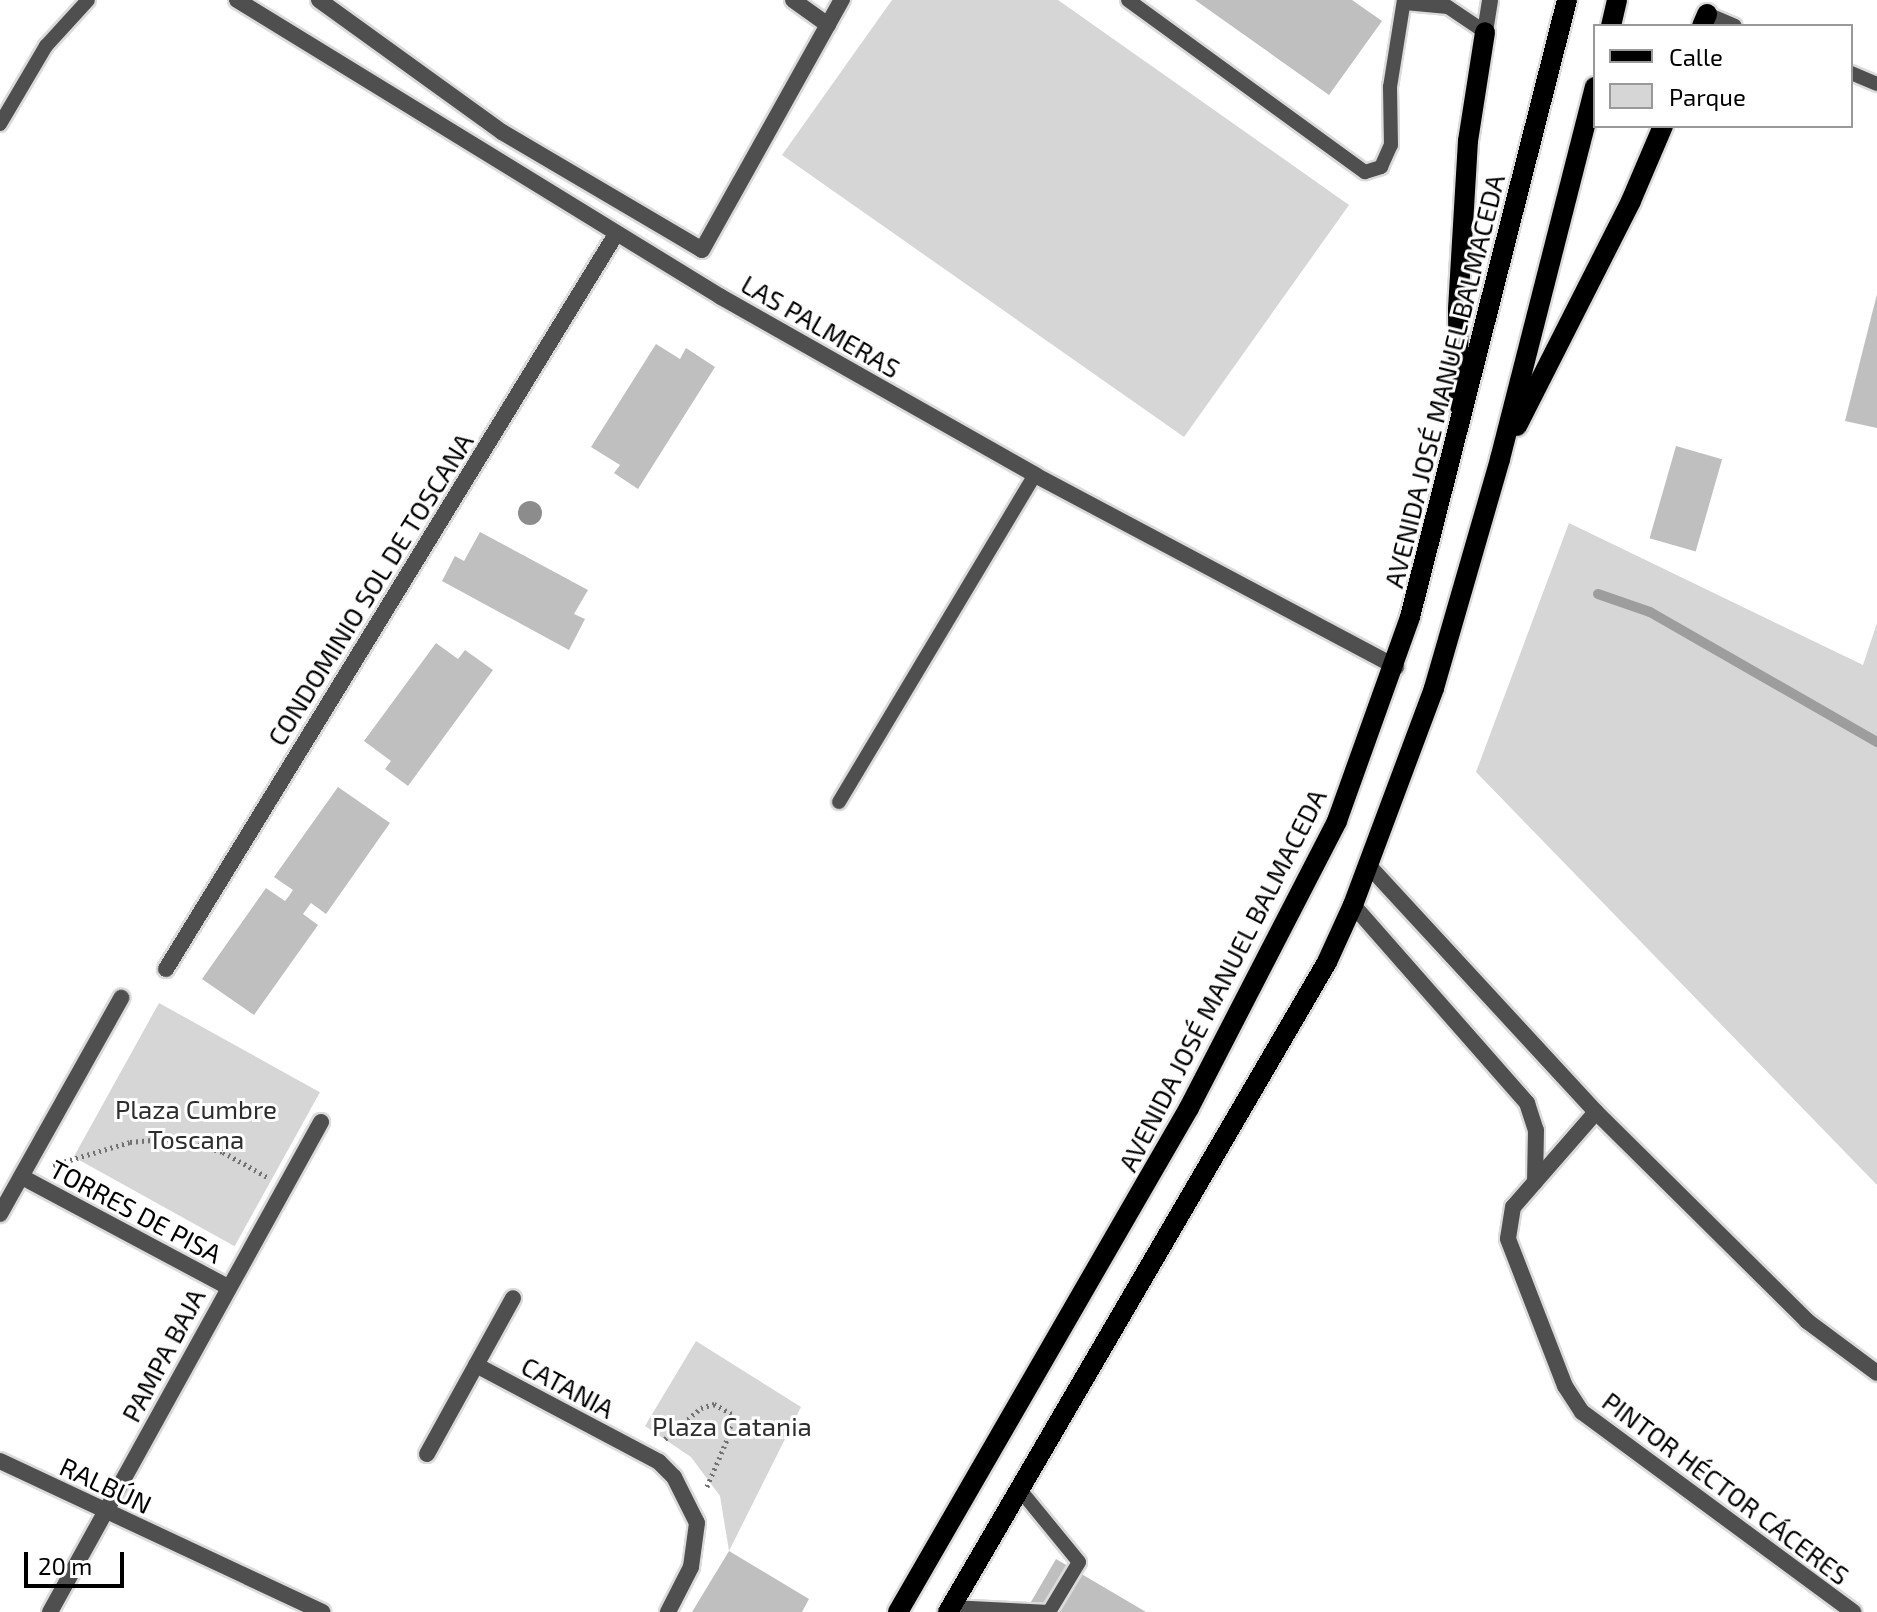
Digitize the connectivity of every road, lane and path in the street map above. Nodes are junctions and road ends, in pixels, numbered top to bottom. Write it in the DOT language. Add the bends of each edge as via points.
graph roads {
  1 [pos="88,0"];
  2 [pos="237,0"];
  3 [pos="319,0"];
  4 [pos="793,0"];
  5 [pos="842,0"];
  6 [pos="1128,0"];
  7 [pos="1490,0"];
  8 [pos="1567,0"];
  9 [pos="1617,0"];
  10 [pos="1405,1"];
  11 [pos="1450,3"];
  12 [pos="1707,13"];
  13 [pos="1611,24"];
  14 [pos="1731,24"];
  15 [pos="828,25"];
  16 [pos="1485,32"];
  17 [pos="1853,74"];
  18 [pos="1877,84"];
  19 [pos="1593,95"];
  20 [pos="0,124"];
  21 [pos="1662,128"];
  22 [pos="616,234"];
  23 [pos="1459,437"];
  24 [pos="1500,459"];
  25 [pos="1035,475"];
  26 [pos="1396,667"];
  27 [pos="839,802"];
  28 [pos="1368,865"];
  29 [pos="1353,905"];
  30 [pos="166,969"];
  31 [pos="121,998"];
  32 [pos="1596,1112"];
  33 [pos="321,1122"];
  34 [pos="26,1171"];
  35 [pos="1535,1182"];
  36 [pos="285,1187"];
  37 [pos="0,1214"];
  38 [pos="228,1287"];
  39 [pos="513,1298"];
  40 [pos="476,1365"];
  41 [pos="1877,1373"];
  42 [pos="427,1454"];
  43 [pos="646,1456"];
  44 [pos="0,1461"];
  45 [pos="1020,1490"];
  46 [pos="106,1512"];
  47 [pos="694,1516"];
  48 [pos="950,1609"];
  49 [pos="50,1612"];
  50 [pos="322,1612"];
  51 [pos="668,1612"];
  52 [pos="898,1612"];
  53 [pos="1853,1612"];
  1 -- 20 [label="lane" via="46,46"];
  2 -- 22 [label="street, LAS PALMERAS"];
  3 -- 15 [label="street" via="502,132 702,250"];
  4 -- 15 [label="street"];
  5 -- 15 [label="street"];
  6 -- 10 [label="lane" via="1365,172 1381,167 1391,145 1390,87"];
  7 -- 16 [label="street"];
  8 -- 23 [label="main road, AVENIDA JOSÉ MANUEL BALMACEDA"];
  9 -- 13 [label="main road"];
  10 -- 11 [label="lane"];
  11 -- 16 [label="lane"];
  12 -- 14 [label="lane"];
  16 -- 23 [label="main road" via="1467,156 1458,309"];
  17 -- 18 [label="lane"];
  19 -- 24 [label="main road"];
  21 -- 24 [label="main road" via="1631,201"];
  22 -- 25 [label="street, LAS PALMERAS"];
  22 -- 30 [label="street, CONDOMINIO SOL DE TOSCANA"];
  23 -- 26 [label="main road, AVENIDA JOSÉ MANUEL BALMACEDA"];
  24 -- 28 [label="main road" via="1434,688"];
  25 -- 26 [label="street, LAS PALMERAS"];
  25 -- 27 [label="lane"];
  26 -- 52 [label="main road, AVENIDA JOSÉ MANUEL BALMACEDA" via="1337,821 1196,1094"];
  28 -- 29 [label="main road"];
  28 -- 32 [label="street"];
  29 -- 35 [label="street" via="1527,1103 1536,1130"];
  29 -- 45 [label="main road" via="1327,962"];
  31 -- 34 [label="street"];
  32 -- 35 [label="street, PINTOR HÉCTOR CÁCERES"];
  32 -- 41 [label="street" via="1807,1321"];
  33 -- 36 [label="street, PAMPA BAJA"];
  34 -- 36 [label="path" via="66,1165 130,1142 174,1138 223,1152"];
  34 -- 37 [label="street"];
  34 -- 38 [label="street, TORRES DE PISA"];
  35 -- 53 [label="street, PINTOR HÉCTOR CÁCERES" via="1513,1207 1508,1239 1565,1386 1582,1412"];
  36 -- 38 [label="street, PAMPA BAJA"];
  38 -- 46 [label="street, PAMPA BAJA"];
  39 -- 40 [label="street"];
  40 -- 42 [label="street"];
  40 -- 43 [label="street, CATANIA"];
  43 -- 47 [label="street, CATANIA" via="674,1477"];
  43 -- 47 [label="path" via="701,1408 714,1404 732,1414 729,1435"];
  44 -- 46 [label="street, RALBÚN"];
  45 -- 48 [label="main road"];
  45 -- 48 [label="lane" via="1079,1562 1049,1612"];
  46 -- 49 [label="street, PAMPA BAJA"];
  46 -- 50 [label="street, RALBÚN"];
  47 -- 51 [label="street" via="691,1567"];
}
